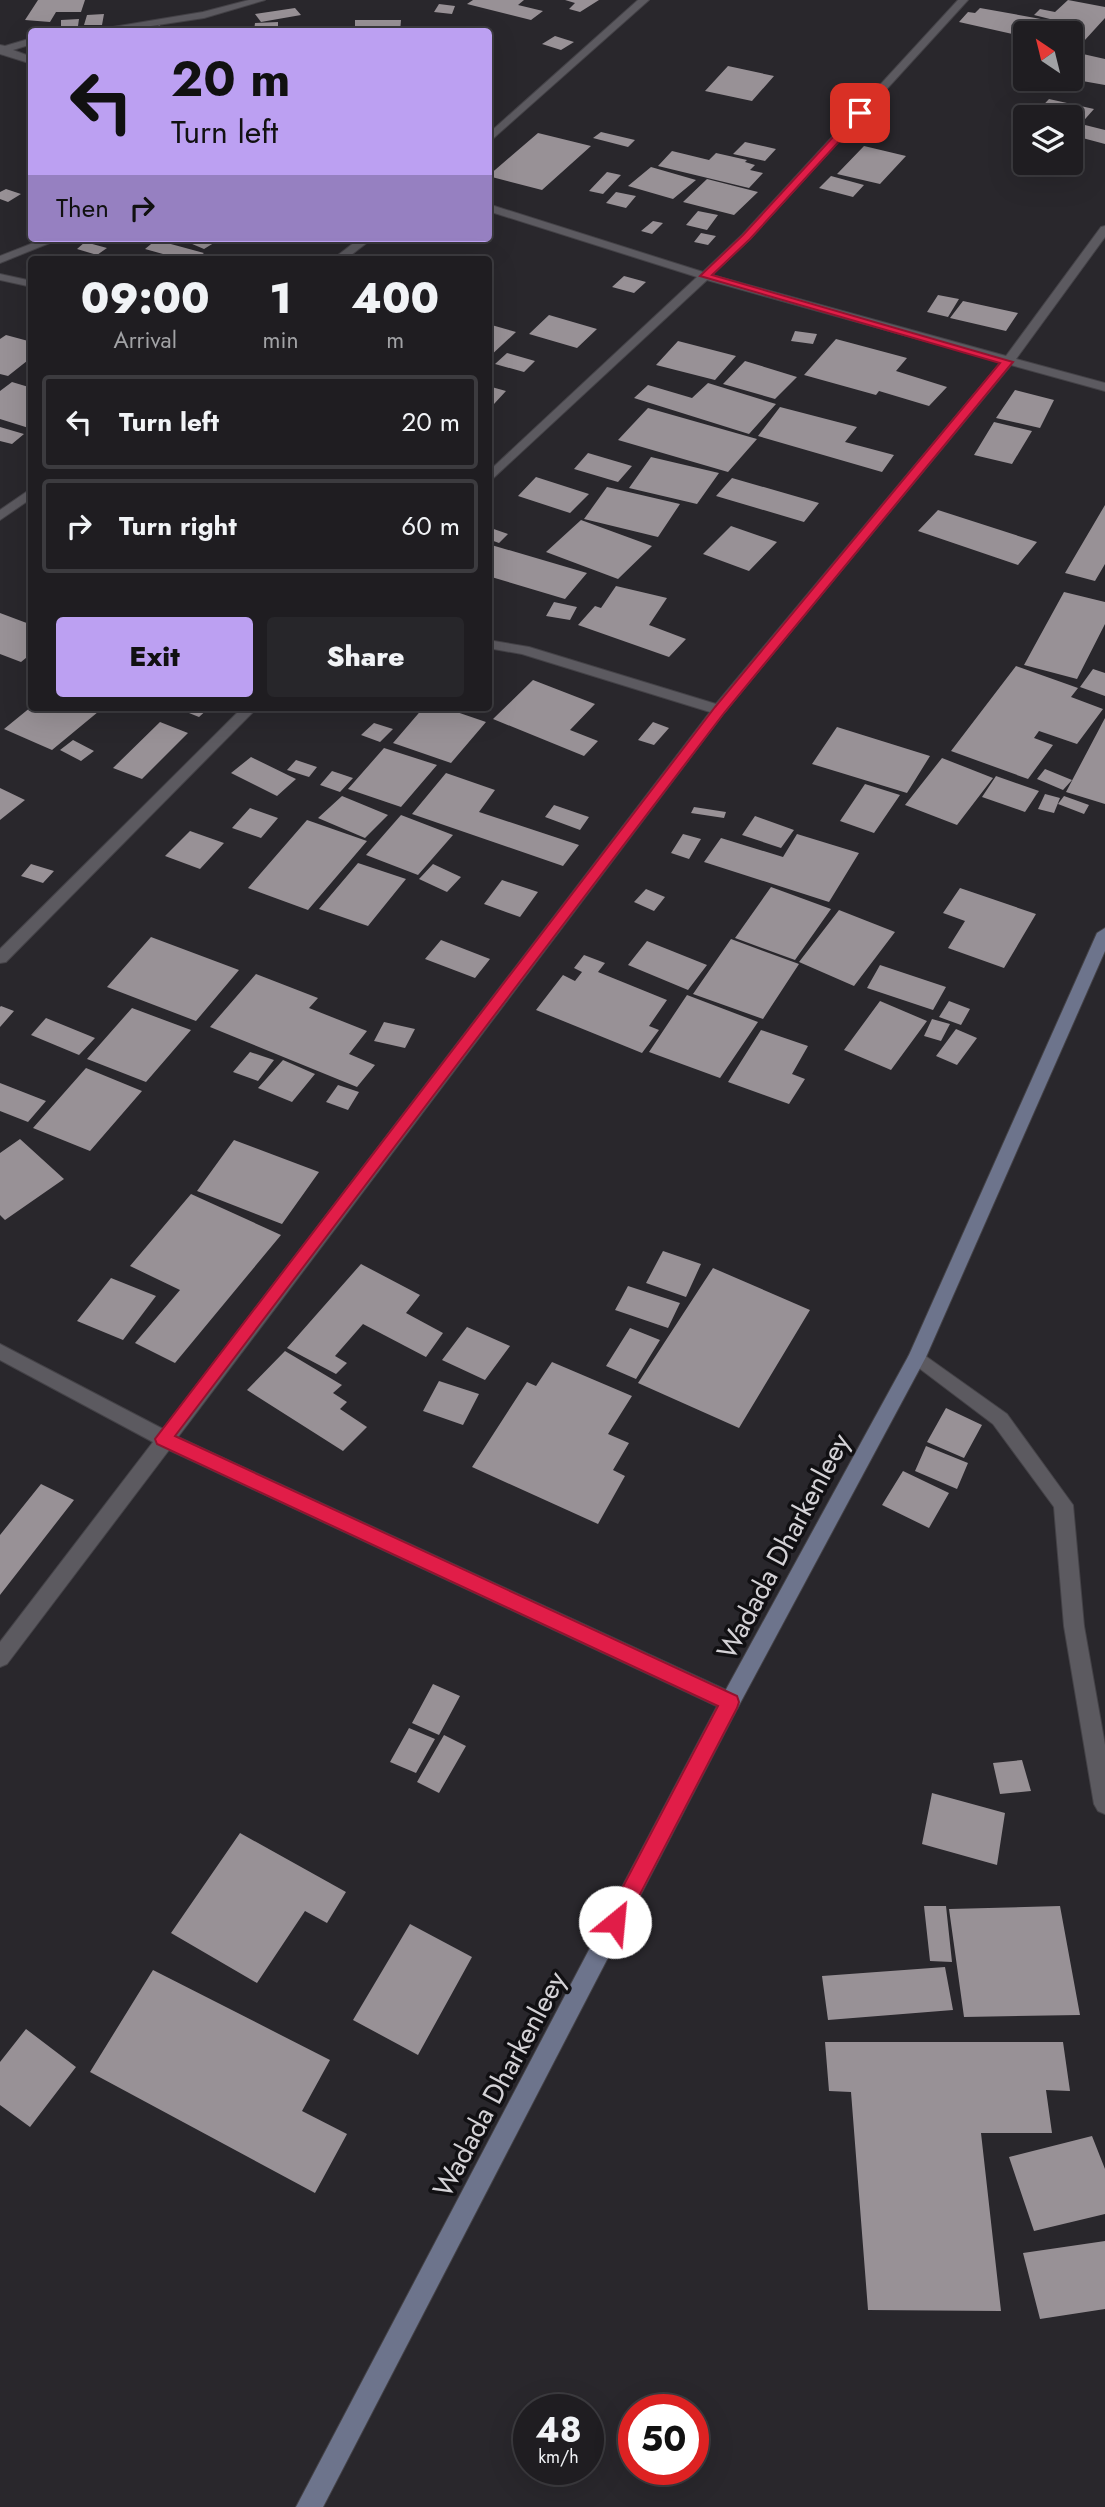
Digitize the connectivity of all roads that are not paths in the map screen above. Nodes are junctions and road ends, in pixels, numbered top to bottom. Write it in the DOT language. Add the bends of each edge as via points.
graph roads {
  1 [pos="260,0"];
  2 [pos="643,0"];
  3 [pos="963,0"];
  4 [pos="116,28"];
  5 [pos="28,42"];
  6 [pos="1,50"];
  7 [pos="28,60"];
  8 [pos="492,136"];
  9 [pos="492,208"];
  10 [pos="1105,229"];
  11 [pos="46,242"];
  12 [pos="361,242"];
  13 [pos="343,256"];
  14 [pos="0,260"];
  15 [pos="705,276"];
  16 [pos="0,277"];
  17 [pos="28,283"];
  18 [pos="1007,362"];
  19 [pos="1105,387"];
  20 [pos="492,475"];
  21 [pos="28,495"];
  22 [pos="0,516"];
  23 [pos="492,644"];
  24 [pos="719,710"];
  25 [pos="247,711"];
  26 [pos="1105,933"];
  27 [pos="0,958"];
  28 [pos="0,1351"];
  29 [pos="917,1357"];
  30 [pos="163,1439"];
  31 [pos="0,1658"];
  32 [pos="730,1702"];
  33 [pos="1105,1804"];
  34 [pos="309,2507"];
  1 -- 4 [label="street" via="204,15"];
  2 -- 8 [label="street"];
  3 -- 15 [label="street"];
  5 -- 6 [label="street"];
  6 -- 7 [label="street"];
  9 -- 15 [label="street"];
  10 -- 18 [label="street"];
  11 -- 14 [label="street"];
  12 -- 13 [label="street"];
  15 -- 18 [label="street"];
  15 -- 20 [label="street"];
  16 -- 17 [label="street"];
  18 -- 19 [label="street"];
  18 -- 24 [label="street"];
  21 -- 22 [label="street"];
  23 -- 24 [label="street"];
  24 -- 30 [label="street"];
  25 -- 27 [label="street"];
  26 -- 29 [label="main road, Wadada Dharkenleey"];
  28 -- 30 [label="street"];
  29 -- 32 [label="main road, Wadada Dharkenleey"];
  29 -- 33 [label="street" via="1000,1419 1063,1505 1074,1626"];
  30 -- 31 [label="street"];
  30 -- 32 [label="street"];
  32 -- 34 [label="main road, Wadada Dharkenleey"];
}
